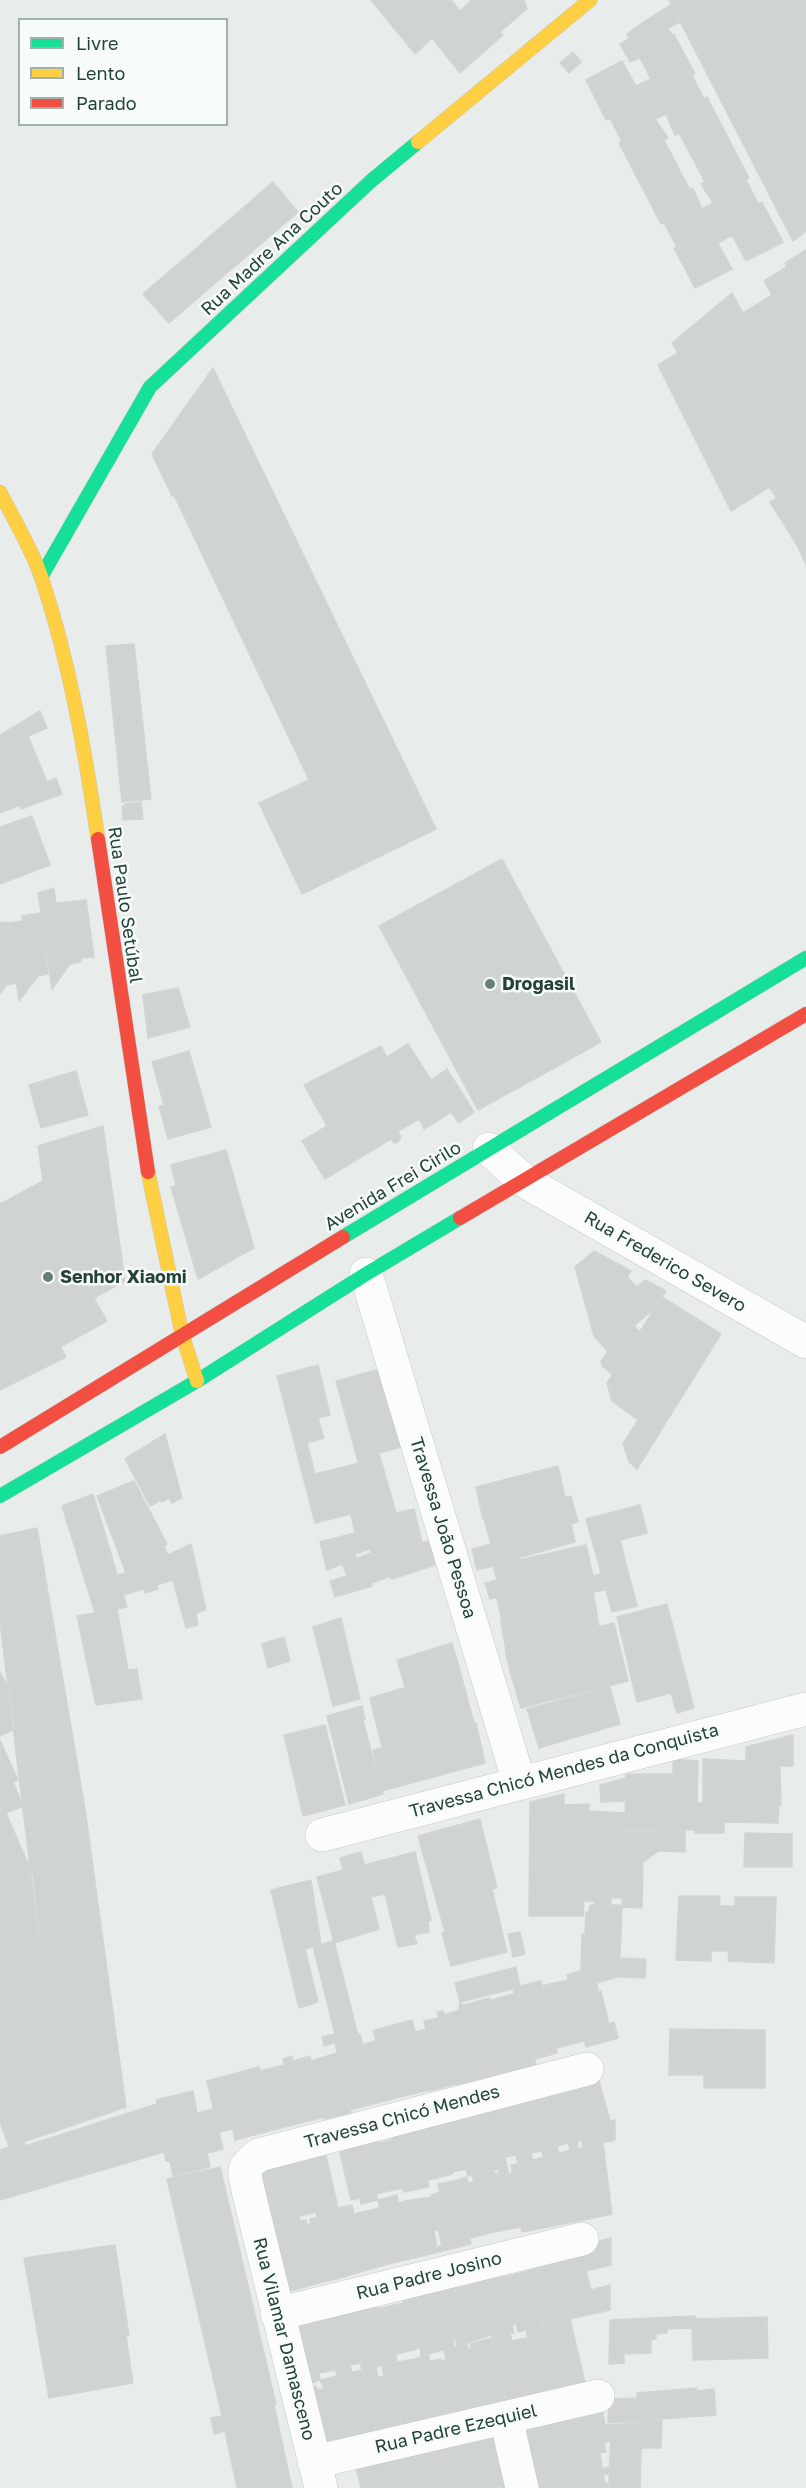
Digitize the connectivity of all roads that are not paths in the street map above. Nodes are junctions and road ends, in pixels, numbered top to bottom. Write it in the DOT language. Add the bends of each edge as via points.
graph roads {
  1 [pos="590,0"];
  2 [pos="0,492"];
  3 [pos="41,577"];
  4 [pos="806,958"];
  5 [pos="806,1014"];
  6 [pos="489,1149"];
  7 [pos="524,1181"];
  8 [pos="366,1274"];
  9 [pos="182,1334"];
  10 [pos="806,1342"];
  11 [pos="197,1381"];
  12 [pos="0,1448"];
  13 [pos="0,1496"];
  14 [pos="806,1709"];
  15 [pos="519,1782"];
  16 [pos="322,1835"];
  17 [pos="586,2069"];
  18 [pos="248,2190"];
  19 [pos="582,2239"];
  20 [pos="277,2314"];
  21 [pos="598,2396"];
  22 [pos="506,2418"];
  23 [pos="317,2475"];
  24 [pos="522,2488"];
  1 -- 3 [label="main road, Rua Madre Ana Couto" via="371,181 150,387"];
  2 -- 3 [label="main road, Rua Paulo Setúbal"];
  3 -- 9 [label="main road, Rua Paulo Setúbal" via="82,734 149,1181"];
  4 -- 6 [label="main road, Avenida Frei Cirilo"];
  5 -- 7 [label="main road"];
  6 -- 7 [label="street, Rua Frederico Severo"];
  6 -- 9 [label="main road, Avenida Frei Cirilo"];
  7 -- 8 [label="main road"];
  7 -- 10 [label="street, Rua Frederico Severo"];
  8 -- 11 [label="main road"];
  8 -- 15 [label="street, Travessa João Pessoa"];
  9 -- 11 [label="main road, Rua Paulo Setúbal"];
  9 -- 12 [label="main road, Avenida Frei Cirilo"];
  11 -- 13 [label="main road"];
  14 -- 15 [label="street, Travessa Chicó Mendes da Conquista"];
  15 -- 16 [label="street, Travessa Chicó Mendes da Conquista"];
  17 -- 18 [label="street, Travessa Chicó Mendes" via="259,2155 244,2170"];
  18 -- 20 [label="street, Rua Vilamar Damasceno"];
  19 -- 20 [label="street, Rua Padre Josino"];
  20 -- 23 [label="street, Rua Vilamar Damasceno"];
  21 -- 22 [label="street, Rua Padre Ezequiel"];
  22 -- 23 [label="street, Rua Padre Ezequiel"];
  22 -- 24 [label="street"];
}
